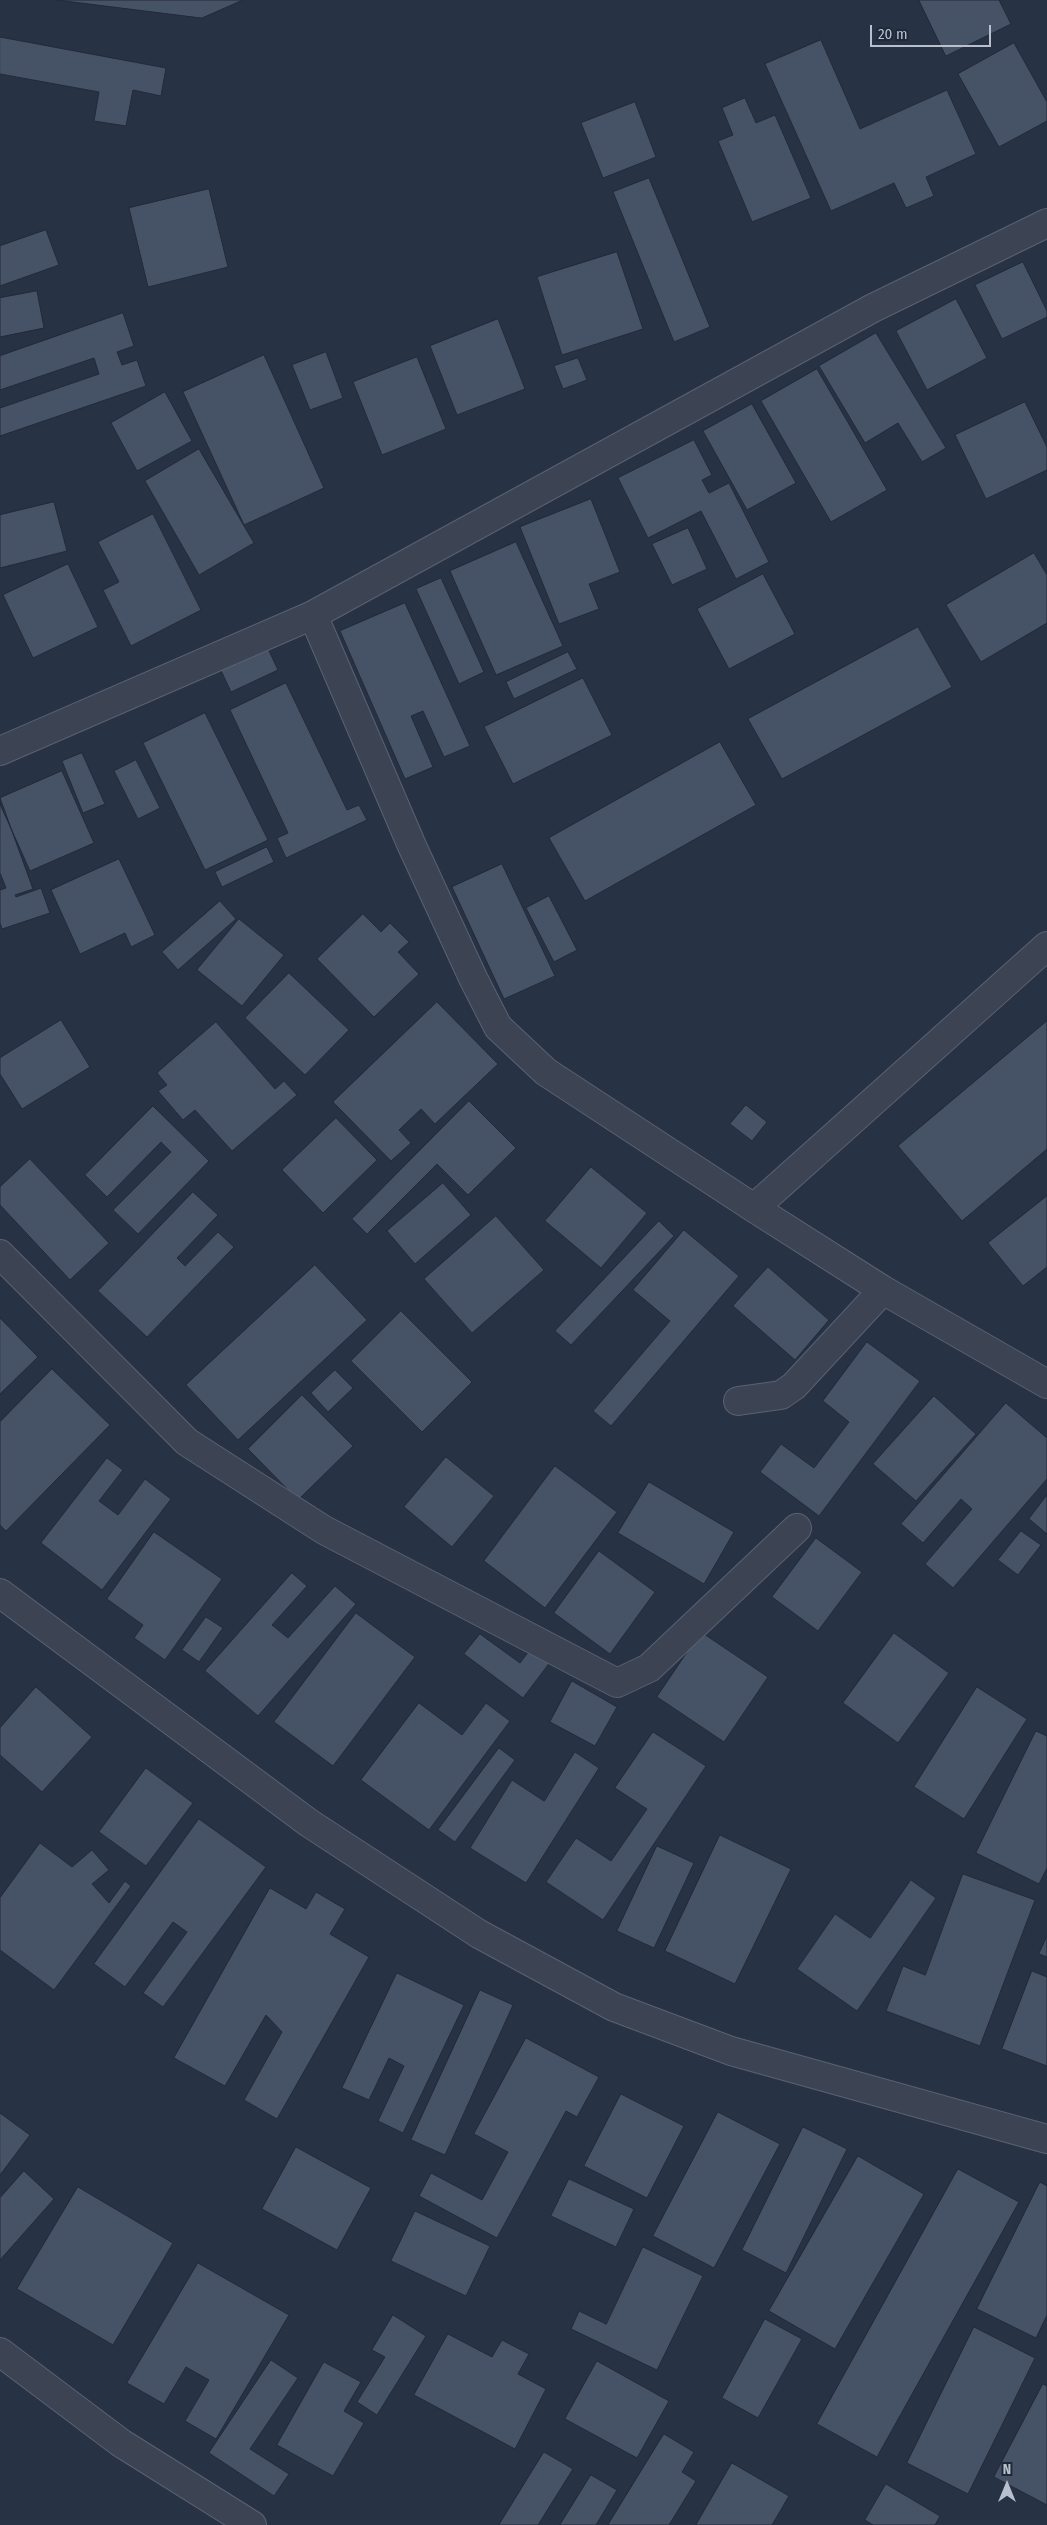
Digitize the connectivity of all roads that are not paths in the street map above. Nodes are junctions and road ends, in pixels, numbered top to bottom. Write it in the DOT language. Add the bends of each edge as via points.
graph roads {
  1 [pos="1047,223"];
  2 [pos="313,615"];
  3 [pos="0,751"];
  4 [pos="1047,946"];
  5 [pos="754,1208"];
  6 [pos="0,1254"];
  7 [pos="883,1290"];
  8 [pos="1047,1384"];
  9 [pos="738,1402"];
  10 [pos="796,1528"];
  11 [pos="0,1593"];
  12 [pos="1047,2139"];
  13 [pos="0,2352"];
  14 [pos="252,2525"];
  1 -- 2 [label="street" via="873,308"];
  2 -- 3 [label="street"];
  2 -- 5 [label="street" via="412,846 498,1026 546,1072"];
  4 -- 5 [label="street"];
  5 -- 7 [label="street"];
  6 -- 10 [label="street" via="187,1442 324,1530 617,1683 650,1668"];
  7 -- 8 [label="street"];
  7 -- 9 [label="street" via="794,1386 780,1396"];
  11 -- 12 [label="street" via="309,1823 479,1934 614,2007 731,2051"];
  13 -- 14 [label="street" via="121,2443"];
}
